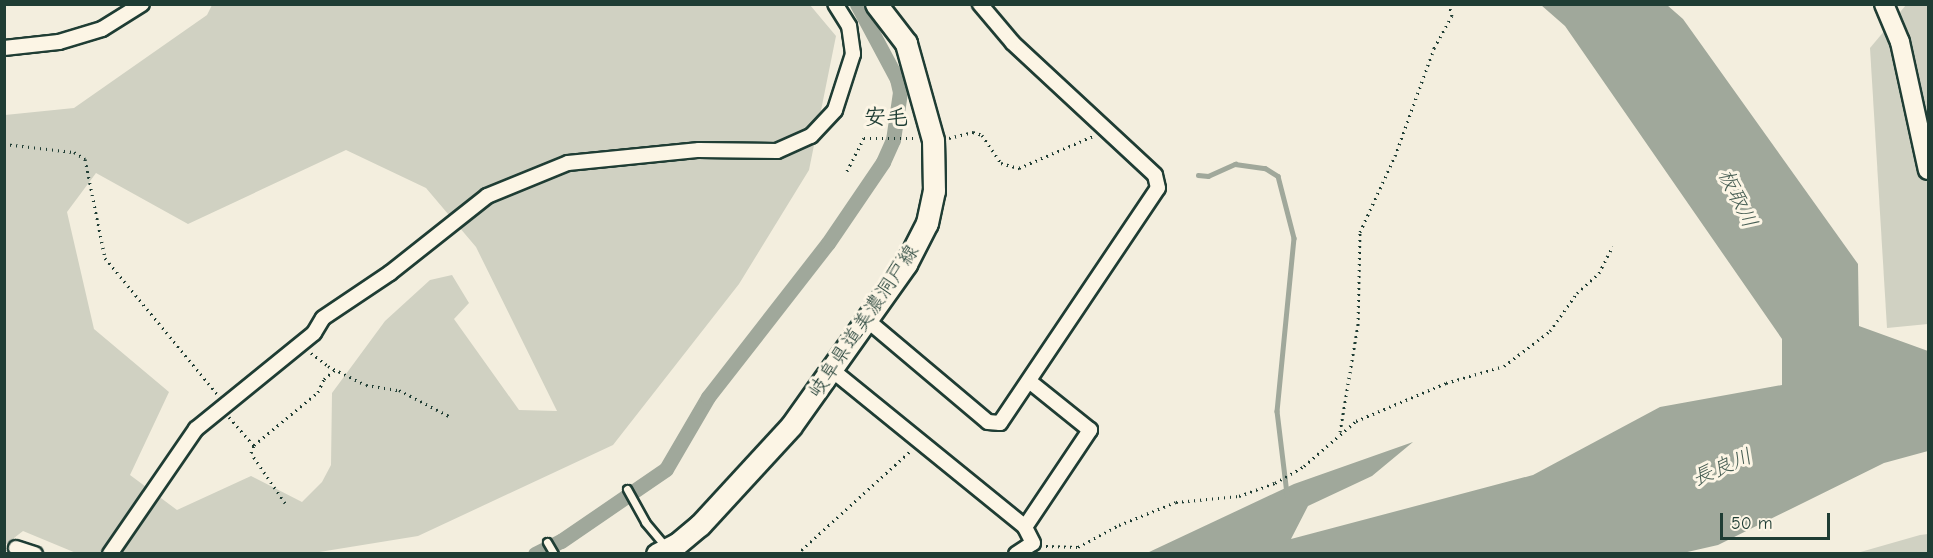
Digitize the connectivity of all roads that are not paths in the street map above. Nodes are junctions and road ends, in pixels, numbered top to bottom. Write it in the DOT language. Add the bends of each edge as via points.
graph roads {
  1 [pos="142,4"];
  2 [pos="835,4"];
  3 [pos="876,4"];
  4 [pos="980,4"];
  5 [pos="1884,4"];
  6 [pos="4,48"];
  7 [pos="1929,170"];
  8 [pos="867,320"];
  9 [pos="832,370"];
  10 [pos="1029,381"];
  11 [pos="627,489"];
  12 [pos="1025,527"];
  13 [pos="547,542"];
  14 [pos="16,548"];
  15 [pos="662,551"];
  16 [pos="554,553"];
  17 [pos="35,554"];
  18 [pos="110,554"];
  19 [pos="1016,554"];
  1 -- 6 [label="street" via="102,29 59,42"];
  2 -- 18 [label="street" via="849,26 853,54 835,110 811,136 777,151 699,150 568,163 488,196 390,273 323,318 314,333 222,405 189,438"];
  3 -- 8 [label="main road, 岐阜県道美濃洞戸線" via="906,43 932,139 934,190 927,223 906,264"];
  4 -- 10 [label="street" via="1012,42 1155,175 1158,188"];
  5 -- 7 [label="main road" via="1900,42"];
  8 -- 9 [label="main road, 岐阜県道美濃洞戸線"];
  8 -- 10 [label="street" via="988,422 1000,423"];
  9 -- 12 [label="street"];
  9 -- 15 [label="main road, 岐阜県道美濃洞戸線" via="791,426 708,516"];
  10 -- 12 [label="street" via="1090,430"];
  11 -- 15 [label="lane"];
  12 -- 19 [label="street" via="1033,543"];
  13 -- 16 [label="lane"];
  14 -- 17 [label="street"];
}
